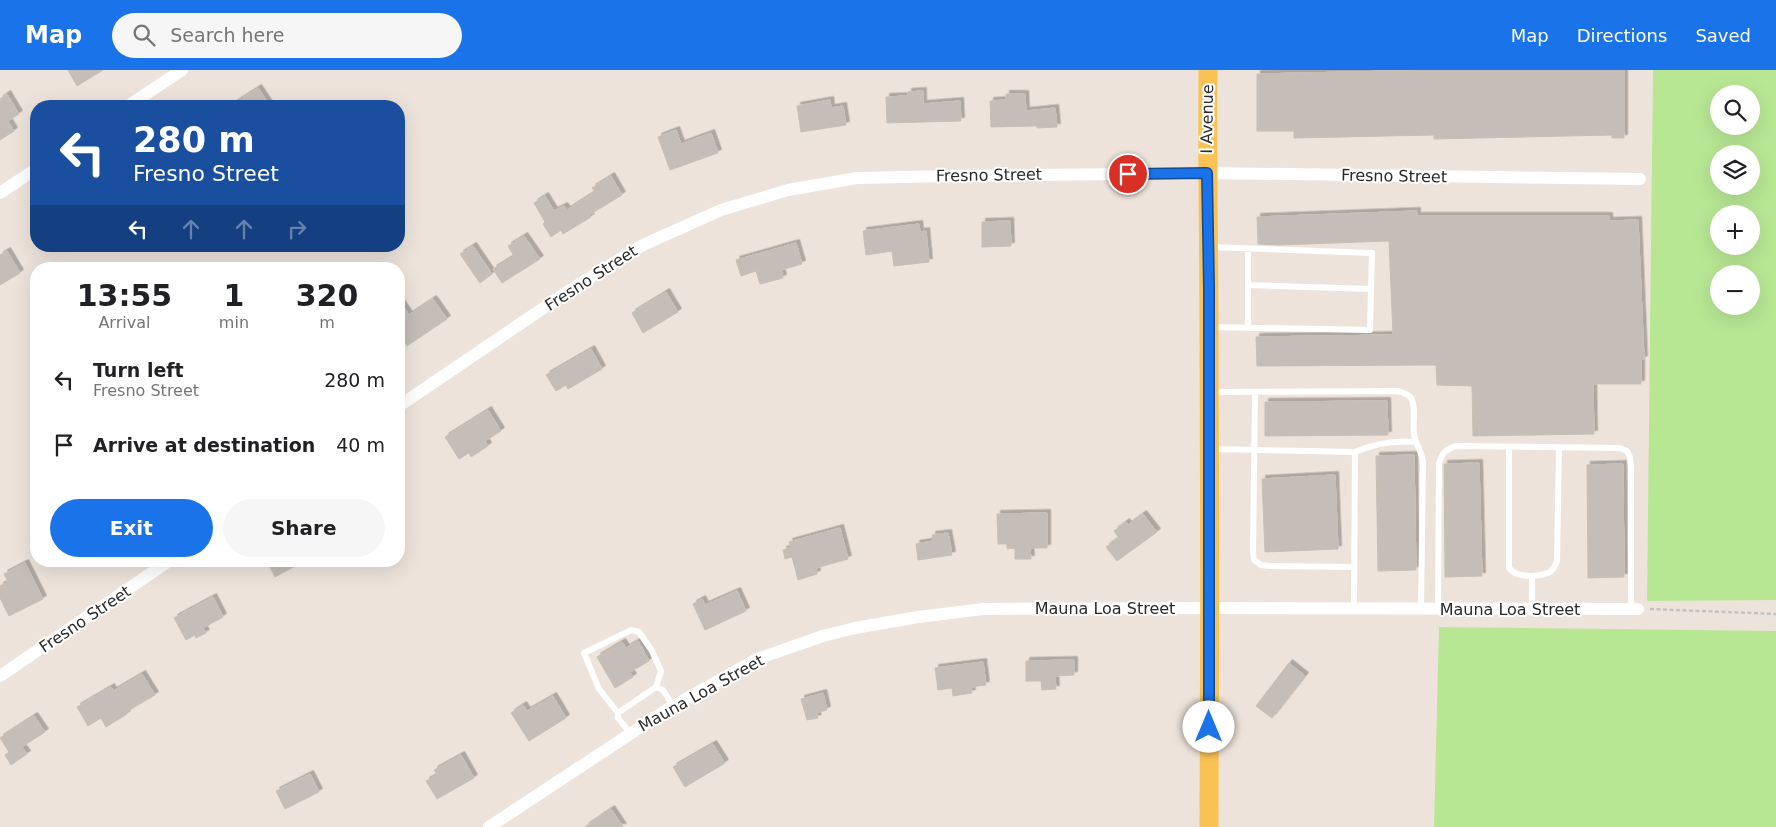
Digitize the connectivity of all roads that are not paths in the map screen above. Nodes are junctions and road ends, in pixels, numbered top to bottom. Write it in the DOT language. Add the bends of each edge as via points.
graph roads {
  1 [pos="182,70"];
  2 [pos="1208,70"];
  3 [pos="137,100"];
  4 [pos="30,172"];
  5 [pos="1207,173"];
  6 [pos="1640,179"];
  7 [pos="0,193"];
  8 [pos="1209,247"];
  9 [pos="1248,249"];
  10 [pos="1248,286"];
  11 [pos="1371,289"];
  12 [pos="1209,327"];
  13 [pos="1248,328"];
  14 [pos="1210,392"];
  15 [pos="1255,392"];
  16 [pos="405,402"];
  17 [pos="1416,442"];
  18 [pos="1509,447"];
  19 [pos="1559,447"];
  20 [pos="1210,449"];
  21 [pos="1254,450"];
  22 [pos="1355,452"];
  23 [pos="160,567"];
  24 [pos="1354,567"];
  25 [pos="1532,576"];
  26 [pos="1210,608"];
  27 [pos="1354,608"];
  28 [pos="1421,608"];
  29 [pos="1438,609"];
  30 [pos="1532,609"];
  31 [pos="1635,609"];
  32 [pos="0,676"];
  33 [pos="656,687"];
  34 [pos="673,706"];
  35 [pos="618,712"];
  36 [pos="630,733"];
  37 [pos="490,827"];
  38 [pos="1209,827"];
  1 -- 3 [label="street"];
  2 -- 5 [label="main road, I Avenue"];
  4 -- 7 [label="street"];
  5 -- 6 [label="street, Fresno Street"];
  5 -- 8 [label="main road, I Avenue"];
  5 -- 16 [label="street, Fresno Street" via="857,178 788,190 721,210 643,245 573,288"];
  8 -- 9 [label="lane"];
  8 -- 12 [label="main road, I Avenue"];
  9 -- 10 [label="lane"];
  9 -- 11 [label="lane" via="1372,253"];
  10 -- 11 [label="lane"];
  10 -- 13 [label="lane"];
  11 -- 13 [label="lane" via="1370,330"];
  12 -- 13 [label="lane"];
  12 -- 14 [label="main road, I Avenue"];
  14 -- 15 [label="lane"];
  14 -- 20 [label="main road, I Avenue"];
  15 -- 17 [label="lane" via="1406,393 1413,404"];
  15 -- 21 [label="lane"];
  17 -- 22 [label="lane" via="1390,441 1372,444"];
  17 -- 28 [label="lane" via="1423,462"];
  18 -- 19 [label="lane"];
  18 -- 25 [label="lane" via="1509,568 1514,573"];
  18 -- 29 [label="lane" via="1457,446 1441,454"];
  19 -- 25 [label="lane" via="1557,561 1549,574"];
  19 -- 31 [label="lane" via="1619,448 1627,451 1631,467"];
  20 -- 21 [label="lane"];
  20 -- 26 [label="main road, I Avenue"];
  21 -- 22 [label="lane"];
  21 -- 24 [label="lane" via="1254,560 1269,566"];
  22 -- 24 [label="lane"];
  23 -- 32 [label="street, Fresno Street"];
  24 -- 27 [label="lane"];
  25 -- 30 [label="lane"];
  26 -- 27 [label="street, Mauna Loa Street"];
  26 -- 34 [label="street, Mauna Loa Street" via="983,609 855,628 757,659"];
  26 -- 38 [label="main road, I Avenue"];
  27 -- 28 [label="street, Mauna Loa Street"];
  28 -- 29 [label="street, Mauna Loa Street"];
  29 -- 30 [label="street, Mauna Loa Street"];
  30 -- 31 [label="street, Mauna Loa Street"];
  33 -- 34 [label="lane" via="663,690"];
  33 -- 35 [label="lane"];
  33 -- 35 [label="lane" via="661,671 639,632 631,630 584,653 599,689"];
  34 -- 36 [label="street, Mauna Loa Street"];
  35 -- 36 [label="lane" via="618,718"];
  36 -- 37 [label="street, Mauna Loa Street"];
}
